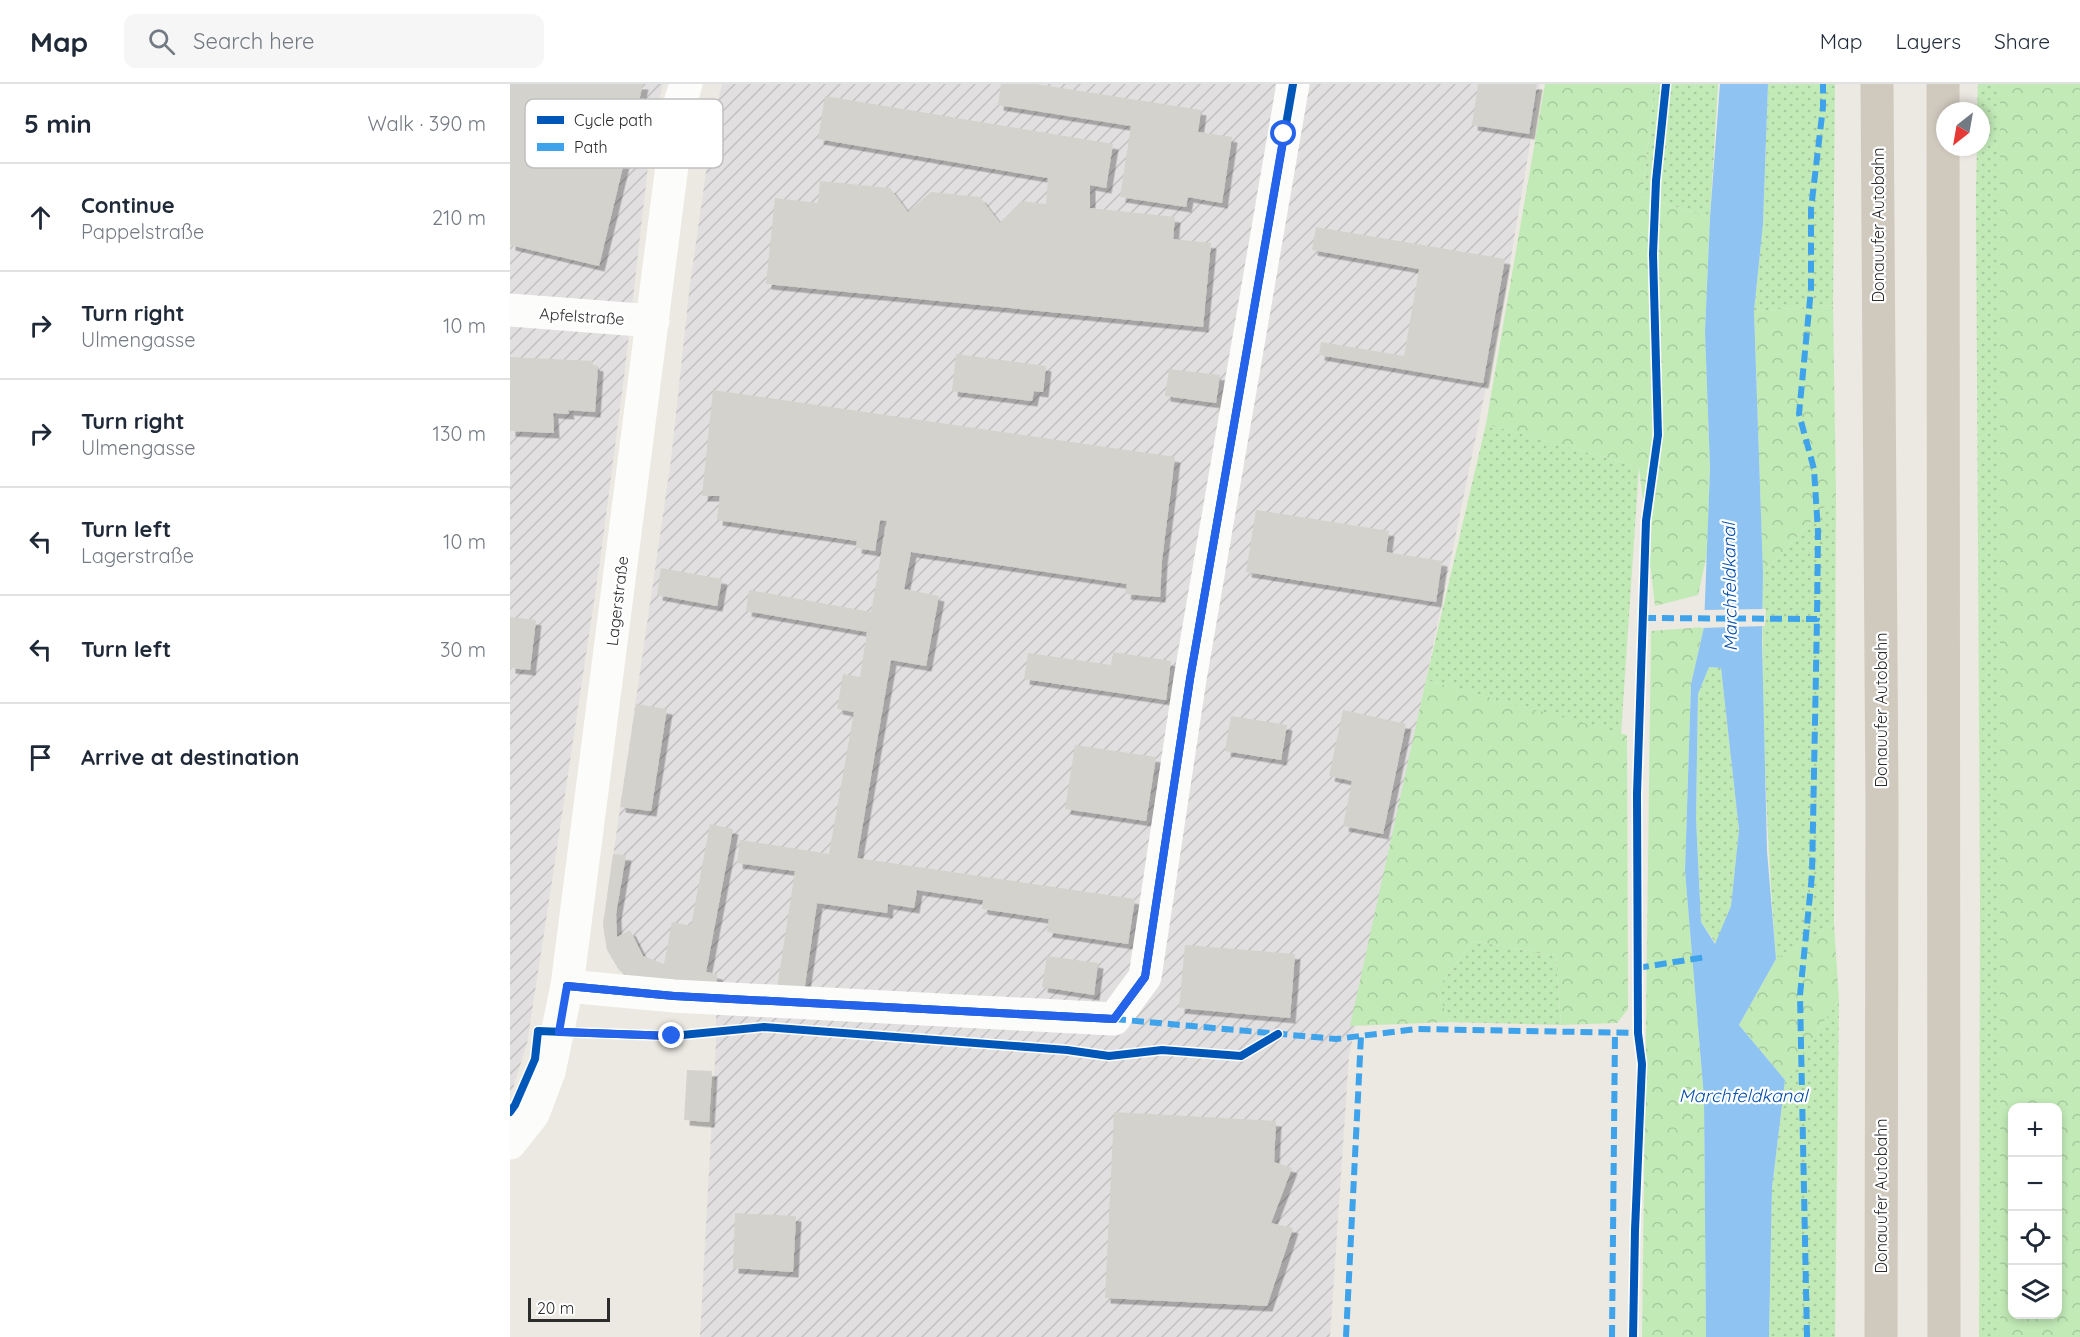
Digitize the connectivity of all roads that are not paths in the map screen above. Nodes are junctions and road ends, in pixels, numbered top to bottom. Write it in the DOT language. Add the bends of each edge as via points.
graph roads {
  1 [pos="686,84"];
  2 [pos="1293,84"];
  3 [pos="1877,84"];
  4 [pos="1943,84"];
  5 [pos="681,99"];
  6 [pos="672,168"];
  7 [pos="510,310"];
  8 [pos="653,321"];
  9 [pos="567,986"];
  10 [pos="510,1143"];
  11 [pos="1881,1337"];
  12 [pos="1944,1337"];
  1 -- 5 [label="street, Lagerstraße"];
  2 -- 9 [label="street" via="1190,679 1145,977 1114,1019 674,996"];
  3 -- 11 [label="highway, Donauufer Autobahn"];
  4 -- 12 [label="highway"];
  6 -- 8 [label="street, Lagerstraße"];
  7 -- 8 [label="street, Apfelstraße"];
  8 -- 9 [label="street, Lagerstraße"];
  9 -- 10 [label="street, Lagerstraße" via="549,1072 533,1114"];
}
